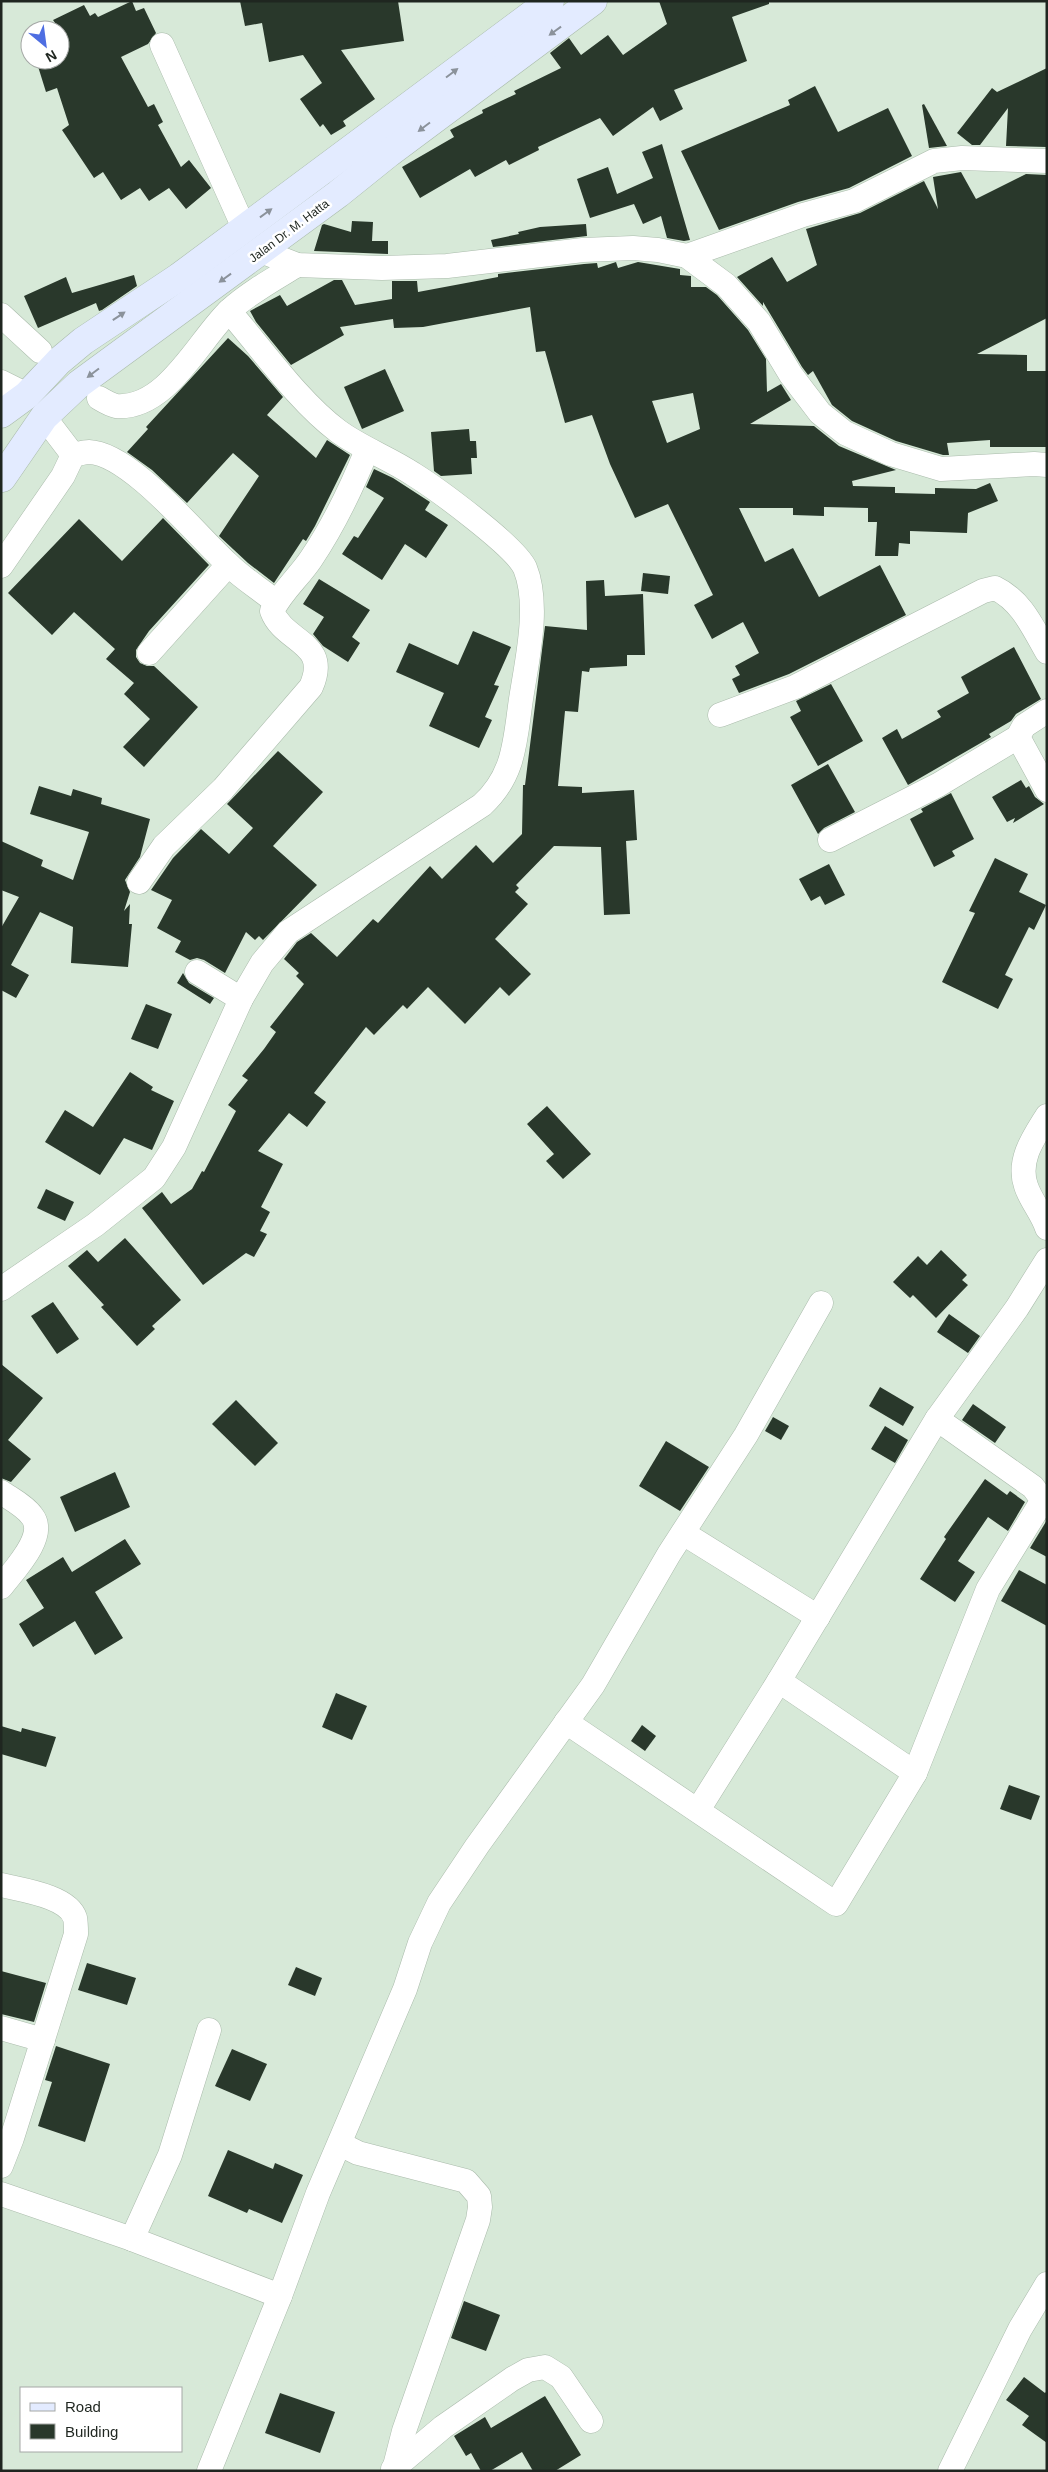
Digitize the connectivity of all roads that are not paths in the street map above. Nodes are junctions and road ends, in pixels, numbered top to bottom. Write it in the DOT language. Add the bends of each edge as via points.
graph roads {
  1 [pos="550,1"];
  2 [pos="593,1"];
  3 [pos="162,45"];
  4 [pos="1047,161"];
  5 [pos="244,228"];
  6 [pos="261,252"];
  7 [pos="687,256"];
  8 [pos="297,265"];
  9 [pos="228,311"];
  10 [pos="1,314"];
  11 [pos="40,351"];
  12 [pos="1,382"];
  13 [pos="28,395"];
  14 [pos="99,398"];
  15 [pos="1,414"];
  16 [pos="44,417"];
  17 [pos="367,450"];
  18 [pos="73,455"];
  19 [pos="1047,465"];
  20 [pos="2,478"];
  21 [pos="228,565"];
  22 [pos="1,566"];
  23 [pos="276,602"];
  24 [pos="1047,652"];
  25 [pos="149,653"];
  26 [pos="1047,712"];
  27 [pos="720,715"];
  28 [pos="1018,737"];
  29 [pos="1047,790"];
  30 [pos="830,840"];
  31 [pos="139,882"];
  32 [pos="197,972"];
  33 [pos="241,999"];
  34 [pos="1047,1116"];
  35 [pos="1047,1228"];
  36 [pos="1047,1260"];
  37 [pos="1,1289"];
  38 [pos="821,1303"];
  39 [pos="937,1418"];
  40 [pos="1,1492"];
  41 [pos="683,1533"];
  42 [pos="1,1587"];
  43 [pos="818,1617"];
  44 [pos="779,1681"];
  45 [pos="566,1722"];
  46 [pos="914,1773"];
  47 [pos="698,1810"];
  48 [pos="1,1885"];
  49 [pos="1,2028"];
  50 [pos="209,2030"];
  51 [pos="43,2040"];
  52 [pos="340,2144"];
  53 [pos="1,2166"];
  54 [pos="1,2194"];
  55 [pos="132,2239"];
  56 [pos="1047,2284"];
  57 [pos="280,2296"];
  58 [pos="591,2421"];
  59 [pos="394,2469"];
  60 [pos="209,2471"];
  61 [pos="950,2471"];
  5 -- 1 [label="main road, one-way"];
  2 -- 6 [label="main road, Jalan Dr. M. Hatta, one-way"];
  3 -- 5 [label="street"];
  4 -- 7 [label="street" via="962,158 934,161 854,201 785,221"];
  13 -- 5 [label="main road, one-way" via="59,361 83,341 179,277"];
  6 -- 8 [label="street"];
  6 -- 16 [label="main road, Jalan Dr. M. Hatta, one-way" via="118,354"];
  7 -- 8 [label="street" via="633,248 583,250 447,266"];
  7 -- 19 [label="street" via="726,285 759,322 790,375 820,413 845,433 891,454 941,469"];
  8 -- 9 [label="street"];
  9 -- 14 [label="street" via="159,392 136,403 116,406"];
  9 -- 17 [label="street" via="311,407"];
  10 -- 11 [label="street"];
  12 -- 13 [label="street"];
  13 -- 15 [label="main road"];
  16 -- 18 [label="street"];
  16 -- 20 [label="main road, Jalan Dr. M. Hatta"];
  17 -- 23 [label="street" via="329,530"];
  17 -- 33 [label="street" via="414,474 491,532 524,566 532,600 528,657 512,757 496,792 482,805 288,932 262,963"];
  18 -- 21 [label="street" via="89,452 108,457 135,474"];
  18 -- 22 [label="street" via="63,476"];
  21 -- 23 [label="street"];
  21 -- 25 [label="street"];
  23 -- 31 [label="street" via="272,611 277,621 304,644 316,661 311,687 223,789 164,846"];
  24 -- 27 [label="street" via="1028,618 1015,602 995,588 983,591 795,687"];
  26 -- 28 [label="street" via="1024,726"];
  28 -- 29 [label="street"];
  28 -- 30 [label="street" via="938,785"];
  32 -- 33 [label="street"];
  33 -- 37 [label="street" via="174,1147 154,1178 95,1225"];
  34 -- 35 [label="street" via="1026,1152 1023,1172 1026,1186"];
  36 -- 39 [label="street" via="1017,1308"];
  38 -- 41 [label="street" via="746,1435"];
  39 -- 43 [label="street"];
  39 -- 46 [label="street" via="1033,1486 1041,1504 988,1589"];
  40 -- 42 [label="street" via="32,1516 36,1534 33,1544"];
  41 -- 43 [label="street"];
  41 -- 45 [label="street" via="593,1685"];
  43 -- 44 [label="street"];
  44 -- 46 [label="street"];
  44 -- 47 [label="street"];
  45 -- 47 [label="street"];
  45 -- 52 [label="street" via="439,1903 420,1942"];
  46 -- 47 [label="street" via="836,1904"];
  48 -- 51 [label="street" via="55,1899 74,1917 76,1934"];
  49 -- 51 [label="street"];
  50 -- 55 [label="street" via="170,2155"];
  51 -- 53 [label="street"];
  52 -- 57 [label="street"];
  52 -- 59 [label="street" via="358,2153 466,2181 479,2196 478,2220 404,2431"];
  54 -- 55 [label="street"];
  55 -- 57 [label="street"];
  56 -- 61 [label="street" via="1020,2329"];
  57 -- 60 [label="street"];
  58 -- 59 [label="street" via="561,2377 545,2367 528,2370 443,2427"];
}
